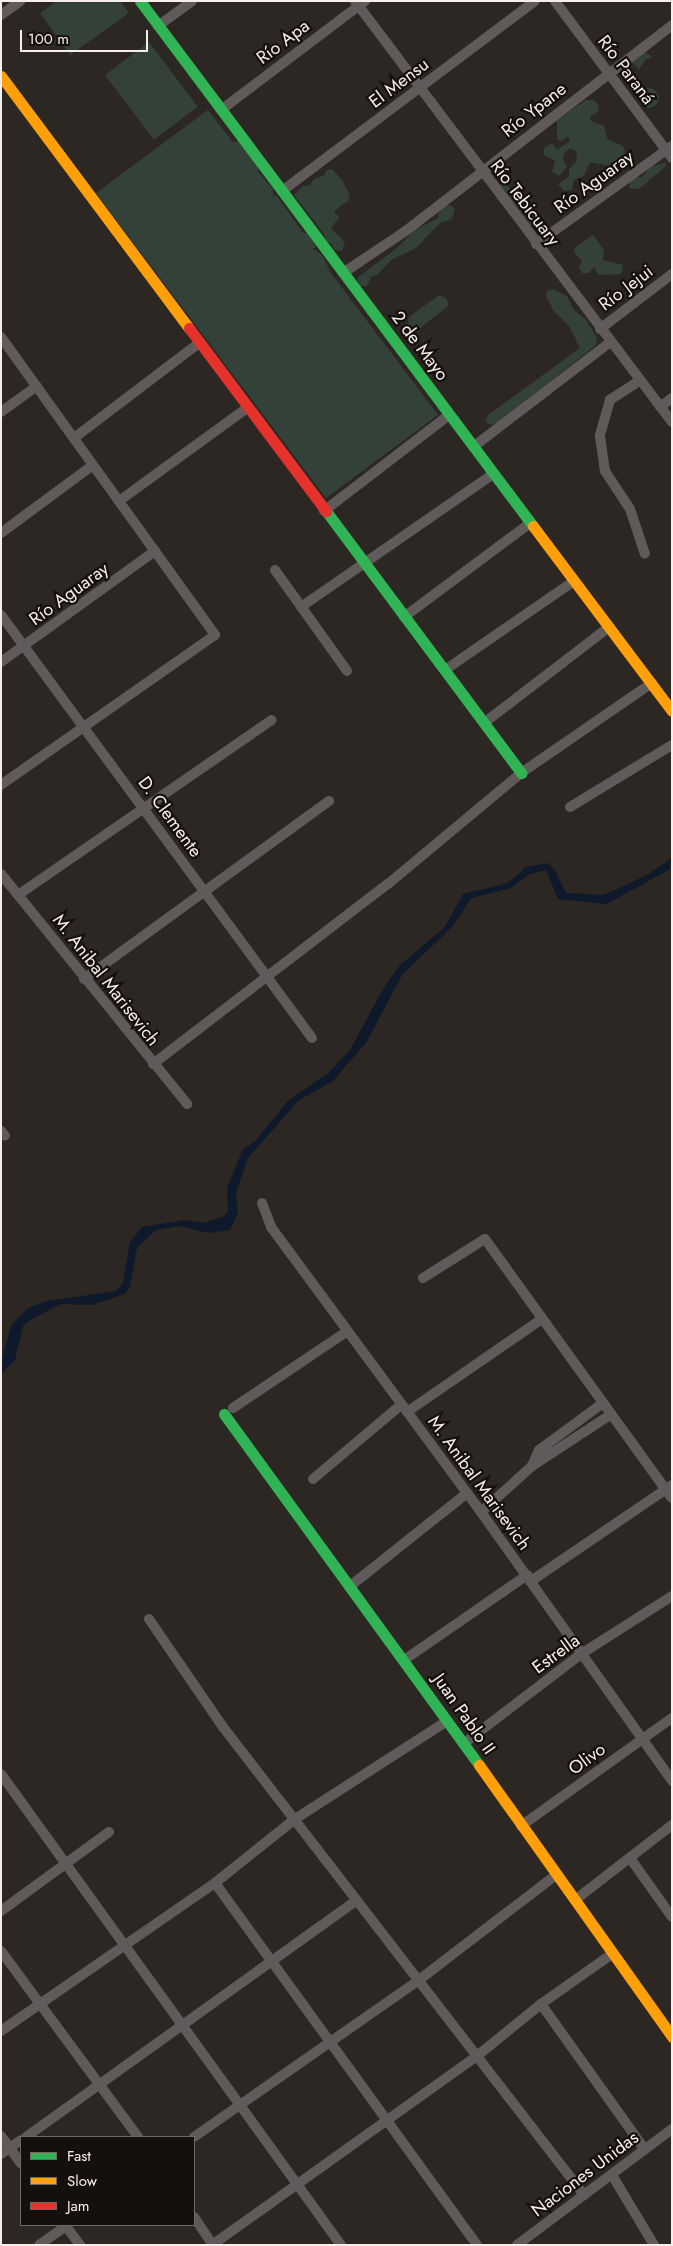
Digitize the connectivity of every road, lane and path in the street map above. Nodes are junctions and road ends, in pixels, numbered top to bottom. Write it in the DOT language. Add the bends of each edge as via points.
graph roads {
  1 [pos="140,1"];
  2 [pos="192,1"];
  3 [pos="535,1"];
  4 [pos="554,1"];
  5 [pos="19,2"];
  6 [pos="360,3"];
  7 [pos="1,15"];
  8 [pos="672,25"];
  9 [pos="158,26"];
  10 [pos="608,72"];
  11 [pos="1,76"];
  12 [pos="419,89"];
  13 [pos="221,110"];
  14 [pos="670,151"];
  15 [pos="481,172"];
  16 [pos="282,191"];
  17 [pos="536,244"];
  18 [pos="343,273"];
  19 [pos="672,274"];
  20 [pos="600,329"];
  21 [pos="1,337"];
  22 [pos="199,343"];
  23 [pos="609,343"];
  24 [pos="639,380"];
  25 [pos="37,386"];
  26 [pos="672,398"];
  27 [pos="660,407"];
  28 [pos="247,408"];
  29 [pos="1,412"];
  30 [pos="449,415"];
  31 [pos="672,422"];
  32 [pos="74,438"];
  33 [pos="473,447"];
  34 [pos="93,465"];
  35 [pos="493,474"];
  36 [pos="119,501"];
  37 [pos="324,511"];
  38 [pos="530,523"];
  39 [pos="1,533"];
  40 [pos="154,551"];
  41 [pos="645,554"];
  42 [pos="363,564"];
  43 [pos="275,570"];
  44 [pos="574,581"];
  45 [pos="301,607"];
  46 [pos="1,615"];
  47 [pos="404,617"];
  48 [pos="609,627"];
  49 [pos="25,646"];
  50 [pos="1,662"];
  51 [pos="445,670"];
  52 [pos="347,672"];
  53 [pos="652,683"];
  54 [pos="672,711"];
  55 [pos="272,720"];
  56 [pos="484,722"];
  57 [pos="84,727"];
  58 [pos="672,745"];
  59 [pos="521,773"];
  60 [pos="1,785"];
  61 [pos="329,801"];
  62 [pos="144,808"];
  63 [pos="570,808"];
  64 [pos="1,874"];
  65 [pos="204,891"];
  66 [pos="18,895"];
  67 [pos="267,977"];
  68 [pos="84,979"];
  69 [pos="312,1038"];
  70 [pos="152,1064"];
  71 [pos="187,1104"];
  72 [pos="262,1204"];
  73 [pos="423,1278"];
  74 [pos="542,1319"];
  75 [pos="346,1332"];
  76 [pos="603,1403"];
  77 [pos="404,1409"];
  78 [pos="228,1411"];
  79 [pos="610,1415"];
  80 [pos="532,1466"];
  81 [pos="313,1479"];
  82 [pos="670,1491"];
  83 [pos="467,1493"];
  84 [pos="481,1512"];
  85 [pos="529,1578"];
  86 [pos="349,1587"];
  87 [pos="672,1596"];
  88 [pos="149,1619"];
  89 [pos="581,1654"];
  90 [pos="404,1660"];
  91 [pos="672,1718"];
  92 [pos="447,1721"];
  93 [pos="642,1739"];
  94 [pos="463,1744"];
  95 [pos="1,1774"];
  96 [pos="672,1781"];
  97 [pos="296,1819"];
  98 [pos="672,1825"];
  99 [pos="521,1826"];
  100 [pos="109,1832"];
  101 [pos="630,1858"];
  102 [pos="66,1864"];
  103 [pos="556,1875"];
  104 [pos="215,1883"];
  105 [pos="358,1900"];
  106 [pos="575,1900"];
  107 [pos="1,1911"];
  108 [pos="672,1917"];
  109 [pos="124,1945"];
  110 [pos="1,1951"];
  111 [pos="612,1954"];
  112 [pos="272,1961"];
  113 [pos="419,1980"];
  114 [pos="41,2003"];
  115 [pos="541,2004"];
  116 [pos="183,2024"];
  117 [pos="1,2031"];
  118 [pos="672,2037"];
  119 [pos="331,2041"];
  120 [pos="477,2056"];
  121 [pos="100,2084"];
  122 [pos="241,2104"];
  123 [pos="387,2121"];
  124 [pos="672,2129"];
  125 [pos="1,2136"];
  126 [pos="27,2136"];
  127 [pos="137,2136"];
  128 [pos="195,2136"];
  129 [pos="20,2141"];
  130 [pos="645,2150"];
  131 [pos="6,2151"];
  132 [pos="20,2163"];
  133 [pos="612,2175"];
  134 [pos="298,2184"];
  135 [pos="584,2196"];
  136 [pos="195,2218"];
  137 [pos="66,2226"];
  138 [pos="68,2226"];
  139 [pos="39,2245"];
  140 [pos="80,2245"];
  141 [pos="213,2245"];
  142 [pos="341,2245"];
  143 [pos="477,2245"];
  144 [pos="517,2245"];
  145 [pos="654,2245"];
  1 -- 9 [label="street, 2 de Mayo"];
  2 -- 9 [label="street"];
  3 -- 12 [label="street, El Mensu"];
  4 -- 10 [label="street, Río Paraná"];
  5 -- 7 [label="street"];
  6 -- 12 [label="street, Río Tebicuary"];
  6 -- 13 [label="street, Río Apa"];
  8 -- 10 [label="street, Río Ypane"];
  9 -- 13 [label="street, 2 de Mayo"];
  10 -- 14 [label="street, Río Paraná"];
  10 -- 15 [label="street, Río Ypane"];
  11 -- 22 [label="street"];
  12 -- 15 [label="street, Río Tebicuary"];
  12 -- 16 [label="street, El Mensu"];
  13 -- 16 [label="street, 2 de Mayo"];
  14 -- 17 [label="street, Río Aguaray"];
  15 -- 17 [label="street, Río Tebicuary"];
  15 -- 18 [label="street, Río Ypane" via="379,251"];
  16 -- 18 [label="street, 2 de Mayo"];
  17 -- 20 [label="street, Río Tebicuary"];
  18 -- 30 [label="street, 2 de Mayo"];
  19 -- 20 [label="street, Río Jejui"];
  20 -- 23 [label="street, Río Tebicuary"];
  21 -- 25 [label="street"];
  22 -- 28 [label="street"];
  22 -- 32 [label="street"];
  23 -- 24 [label="street, Río Tebicuary"];
  23 -- 33 [label="street"];
  24 -- 27 [label="street, Río Tebicuary"];
  24 -- 41 [label="street" via="610,400 600,436 606,471 630,509"];
  25 -- 29 [label="street"];
  25 -- 32 [label="street"];
  26 -- 27 [label="street"];
  27 -- 31 [label="street, Río Tebicuary"];
  28 -- 36 [label="street"];
  28 -- 37 [label="street"];
  30 -- 33 [label="street, 2 de Mayo"];
  30 -- 37 [label="street"];
  32 -- 34 [label="street"];
  33 -- 35 [label="street, 2 de Mayo"];
  34 -- 36 [label="street"];
  34 -- 39 [label="street"];
  35 -- 38 [label="street, 2 de Mayo"];
  35 -- 42 [label="street"];
  36 -- 40 [label="street"];
  37 -- 42 [label="street"];
  38 -- 44 [label="street, 2 de Mayo"];
  38 -- 47 [label="street"];
  40 -- 49 [label="street, Río Aguaray"];
  40 -- 57 [label="street" via="215,635"];
  42 -- 45 [label="street"];
  42 -- 47 [label="street"];
  43 -- 45 [label="street"];
  44 -- 48 [label="street, 2 de Mayo"];
  44 -- 51 [label="street"];
  45 -- 52 [label="street"];
  46 -- 49 [label="street, D. Clemente"];
  47 -- 51 [label="street"];
  48 -- 53 [label="street, 2 de Mayo"];
  48 -- 56 [label="street"];
  49 -- 50 [label="street, Río Aguaray"];
  49 -- 57 [label="street, D. Clemente"];
  51 -- 56 [label="street"];
  53 -- 54 [label="street, 2 de Mayo"];
  53 -- 59 [label="street"];
  55 -- 62 [label="street"];
  56 -- 59 [label="street"];
  57 -- 60 [label="street"];
  57 -- 62 [label="street, D. Clemente"];
  58 -- 63 [label="street"];
  59 -- 67 [label="street" via="388,884"];
  61 -- 65 [label="street"];
  62 -- 65 [label="street, D. Clemente"];
  62 -- 66 [label="street"];
  64 -- 66 [label="street, M. Anibal Marisevich"];
  65 -- 67 [label="street, D. Clemente"];
  65 -- 68 [label="street"];
  66 -- 68 [label="street, M. Anibal Marisevich"];
  67 -- 69 [label="street, D. Clemente"];
  67 -- 70 [label="street"];
  68 -- 70 [label="street, M. Anibal Marisevich"];
  70 -- 71 [label="street, M. Anibal Marisevich"];
  72 -- 75 [label="street, M. Anibal Marisevich" via="270,1226"];
  73 -- 74 [label="street" via="485,1239"];
  74 -- 76 [label="street"];
  74 -- 77 [label="street"];
  75 -- 77 [label="street, M. Anibal Marisevich"];
  75 -- 78 [label="street"];
  76 -- 79 [label="street"];
  76 -- 80 [label="street" via="539,1450"];
  77 -- 81 [label="street"];
  77 -- 83 [label="street, M. Anibal Marisevich"];
  78 -- 86 [label="street, Juan Pablo II"];
  79 -- 80 [label="street"];
  79 -- 82 [label="street"];
  80 -- 84 [label="street"];
  82 -- 85 [label="street"];
  83 -- 84 [label="street, M. Anibal Marisevich"];
  83 -- 86 [label="street"];
  84 -- 85 [label="street, M. Anibal Marisevich"];
  85 -- 89 [label="street, M. Anibal Marisevich"];
  85 -- 90 [label="street"];
  86 -- 90 [label="street, Juan Pablo II"];
  87 -- 89 [label="street, Estrella"];
  88 -- 97 [label="street" via="223,1727"];
  89 -- 93 [label="street, M. Anibal Marisevich"];
  89 -- 94 [label="street, Estrella"];
  90 -- 92 [label="street, Juan Pablo II"];
  91 -- 93 [label="street, Olivo"];
  92 -- 94 [label="street, Juan Pablo II"];
  92 -- 97 [label="street"];
  93 -- 96 [label="street, M. Anibal Marisevich"];
  93 -- 99 [label="street, Olivo"];
  94 -- 99 [label="street, Juan Pablo II"];
  95 -- 102 [label="street"];
  97 -- 104 [label="street"];
  97 -- 105 [label="street"];
  98 -- 101 [label="street"];
  99 -- 103 [label="street, Juan Pablo II"];
  100 -- 102 [label="street"];
  101 -- 106 [label="street"];
  101 -- 108 [label="street"];
  102 -- 107 [label="street"];
  102 -- 109 [label="street"];
  103 -- 106 [label="street, Juan Pablo II"];
  103 -- 113 [label="street"];
  104 -- 109 [label="street"];
  104 -- 112 [label="street"];
  105 -- 112 [label="street"];
  105 -- 113 [label="street"];
  106 -- 111 [label="street, Juan Pablo II"];
  109 -- 114 [label="street"];
  109 -- 116 [label="street"];
  110 -- 114 [label="street"];
  111 -- 115 [label="street"];
  111 -- 118 [label="street, Juan Pablo II"];
  112 -- 116 [label="street"];
  112 -- 119 [label="street"];
  113 -- 119 [label="street"];
  113 -- 120 [label="street"];
  114 -- 117 [label="street"];
  114 -- 121 [label="street"];
  115 -- 120 [label="street"];
  115 -- 130 [label="street"];
  116 -- 121 [label="street"];
  116 -- 122 [label="street"];
  119 -- 122 [label="street"];
  119 -- 123 [label="street"];
  120 -- 123 [label="street"];
  120 -- 135 [label="street"];
  121 -- 126 [label="street"];
  121 -- 127 [label="street"];
  122 -- 128 [label="street"];
  122 -- 134 [label="street"];
  123 -- 134 [label="street"];
  123 -- 143 [label="street"];
  124 -- 130 [label="street, Naciones Unidas"];
  125 -- 131 [label="street"];
  129 -- 131 [label="street"];
  130 -- 133 [label="street, Naciones Unidas"];
  131 -- 132 [label="street"];
  133 -- 135 [label="street, Naciones Unidas"];
  133 -- 145 [label="street"];
  134 -- 141 [label="street"];
  134 -- 142 [label="street"];
  135 -- 144 [label="street, Naciones Unidas"];
  136 -- 141 [label="street"];
  137 -- 139 [label="street"];
  138 -- 140 [label="street"];
}
